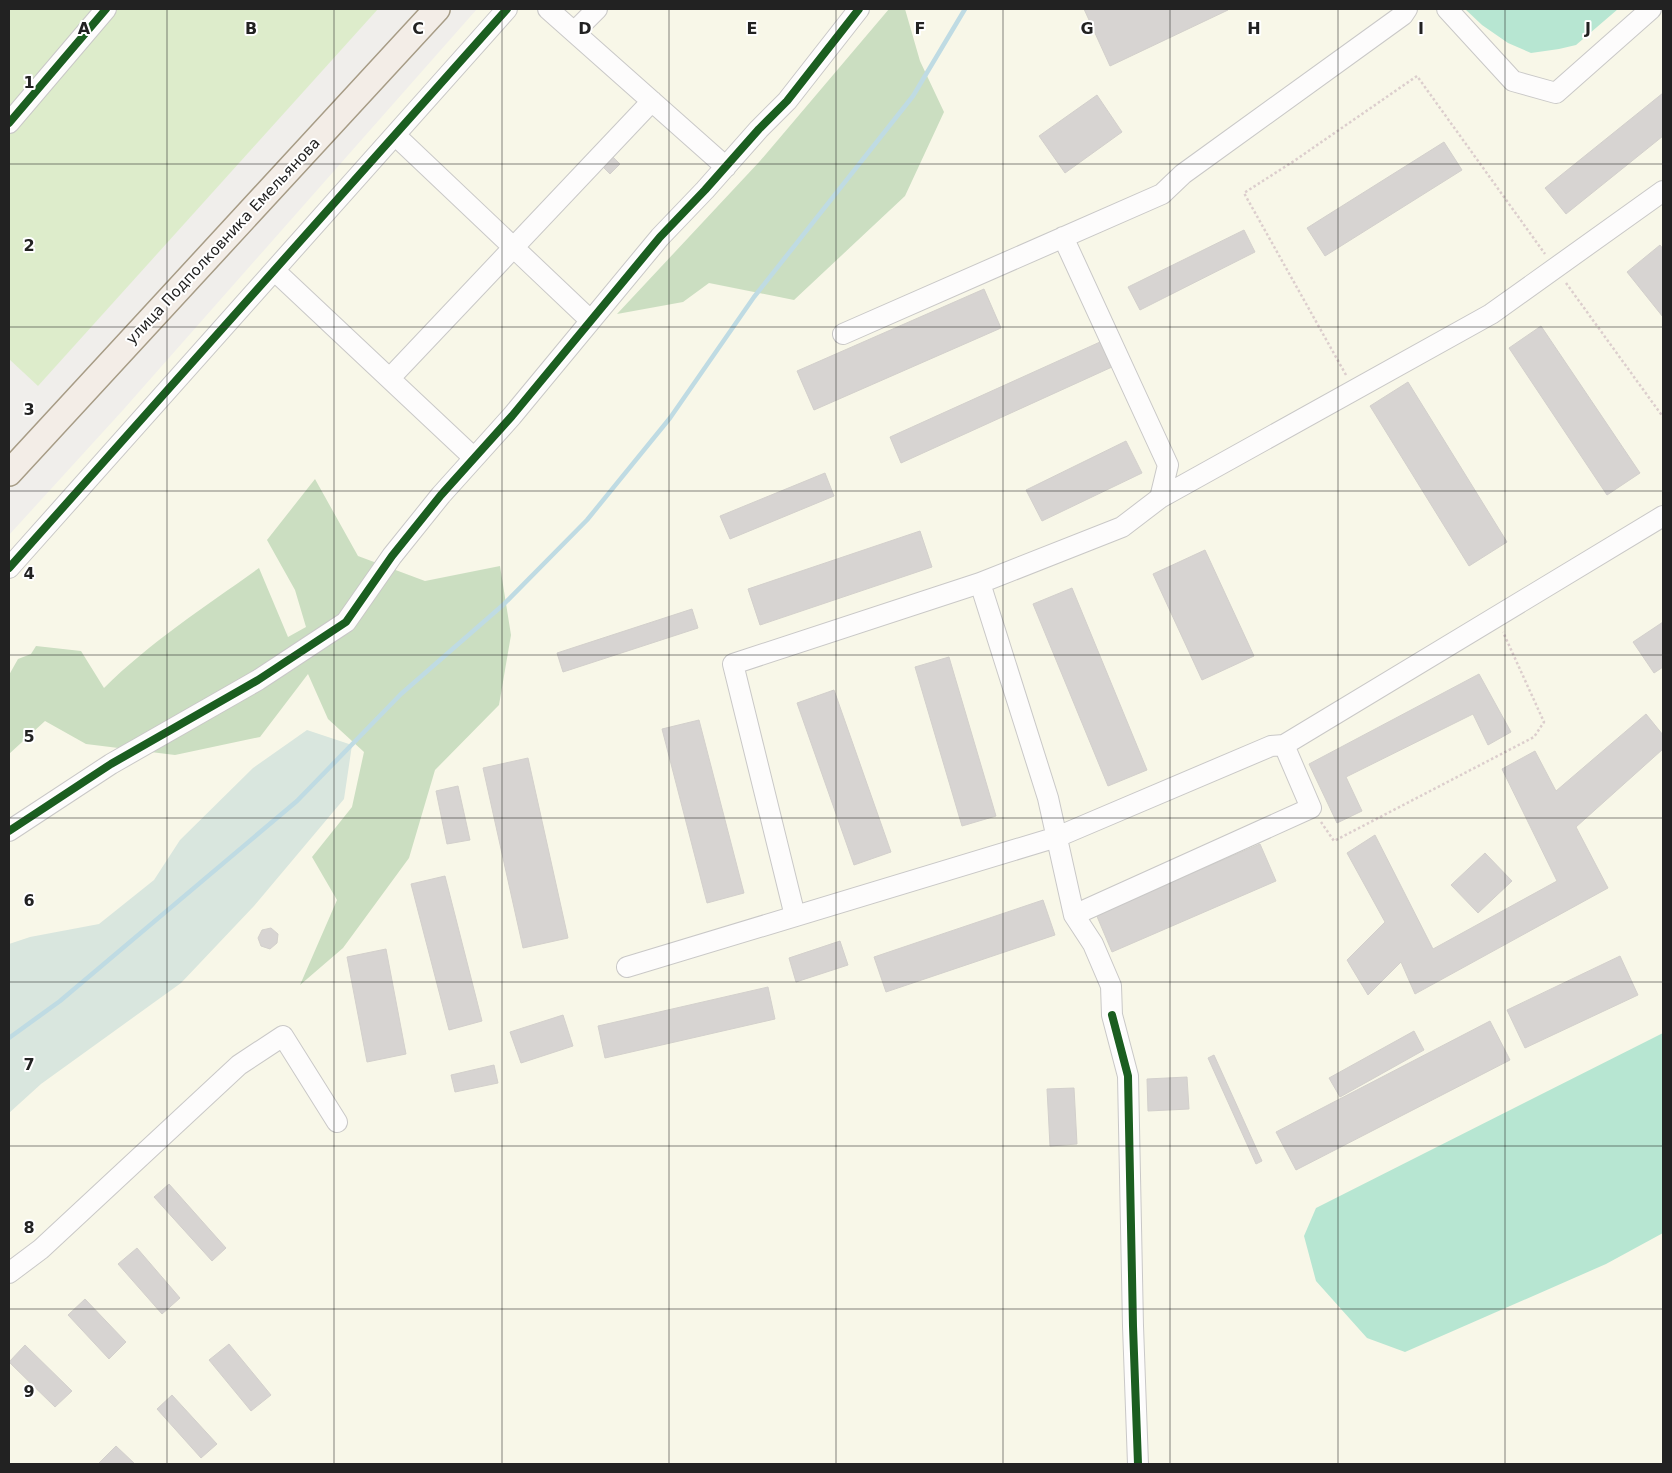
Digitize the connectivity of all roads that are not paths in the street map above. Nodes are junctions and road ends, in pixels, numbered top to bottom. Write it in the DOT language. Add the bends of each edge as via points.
graph roads {
  1 [pos="106,9"];
  2 [pos="437,9"];
  3 [pos="507,9"];
  4 [pos="548,9"];
  5 [pos="597,9"];
  6 [pos="859,9"];
  7 [pos="1407,9"];
  8 [pos="1447,9"];
  9 [pos="1651,9"];
  10 [pos="574,32"];
  11 [pos="652,101"];
  12 [pos="9,123"];
  13 [pos="395,135"];
  14 [pos="726,167"];
  15 [pos="1663,191"];
  16 [pos="1063,237"];
  17 [pos="514,247"];
  18 [pos="275,270"];
  19 [pos="590,320"];
  20 [pos="842,334"];
  21 [pos="390,378"];
  22 [pos="474,458"];
  23 [pos="9,473"];
  24 [pos="1160,498"];
  25 [pos="1663,516"];
  26 [pos="9,568"];
  27 [pos="980,584"];
  28 [pos="1284,745"];
  29 [pos="9,831"];
  30 [pos="1057,837"];
  31 [pos="1074,915"];
  32 [pos="796,916"];
  33 [pos="627,967"];
  34 [pos="336,1122"];
  35 [pos="9,1273"];
  36 [pos="1138,1464"];
  1 -- 12 [label="street"];
  2 -- 23 [label="main road, улица Подполковника Емельянова"];
  3 -- 13 [label="street"];
  4 -- 10 [label="street"];
  5 -- 10 [label="street"];
  6 -- 14 [label="street" via="786,101"];
  7 -- 16 [label="street" via="1403,16 1183,174 1162,194"];
  8 -- 9 [label="street" via="1513,81 1556,93"];
  10 -- 11 [label="street"];
  11 -- 14 [label="street"];
  11 -- 17 [label="street"];
  13 -- 17 [label="street"];
  13 -- 18 [label="street"];
  14 -- 19 [label="street" via="660,237"];
  15 -- 24 [label="street" via="1491,314"];
  16 -- 20 [label="street"];
  16 -- 24 [label="street" via="1168,465"];
  17 -- 19 [label="street"];
  17 -- 21 [label="street"];
  18 -- 21 [label="street"];
  18 -- 26 [label="street"];
  19 -- 22 [label="street"];
  21 -- 22 [label="street"];
  22 -- 29 [label="street" via="392,556 346,622 258,680 111,764"];
  24 -- 27 [label="street" via="1122,527"];
  25 -- 28 [label="street"];
  27 -- 30 [label="street" via="1048,798"];
  27 -- 32 [label="street" via="733,664"];
  28 -- 30 [label="street" via="1271,746"];
  28 -- 31 [label="street" via="1311,808"];
  30 -- 31 [label="street"];
  30 -- 32 [label="street"];
  31 -- 36 [label="street" via="1093,944 1111,986 1112,1015 1128,1076"];
  32 -- 33 [label="street"];
  34 -- 35 [label="street" via="283,1036 239,1065 41,1249"];
}
